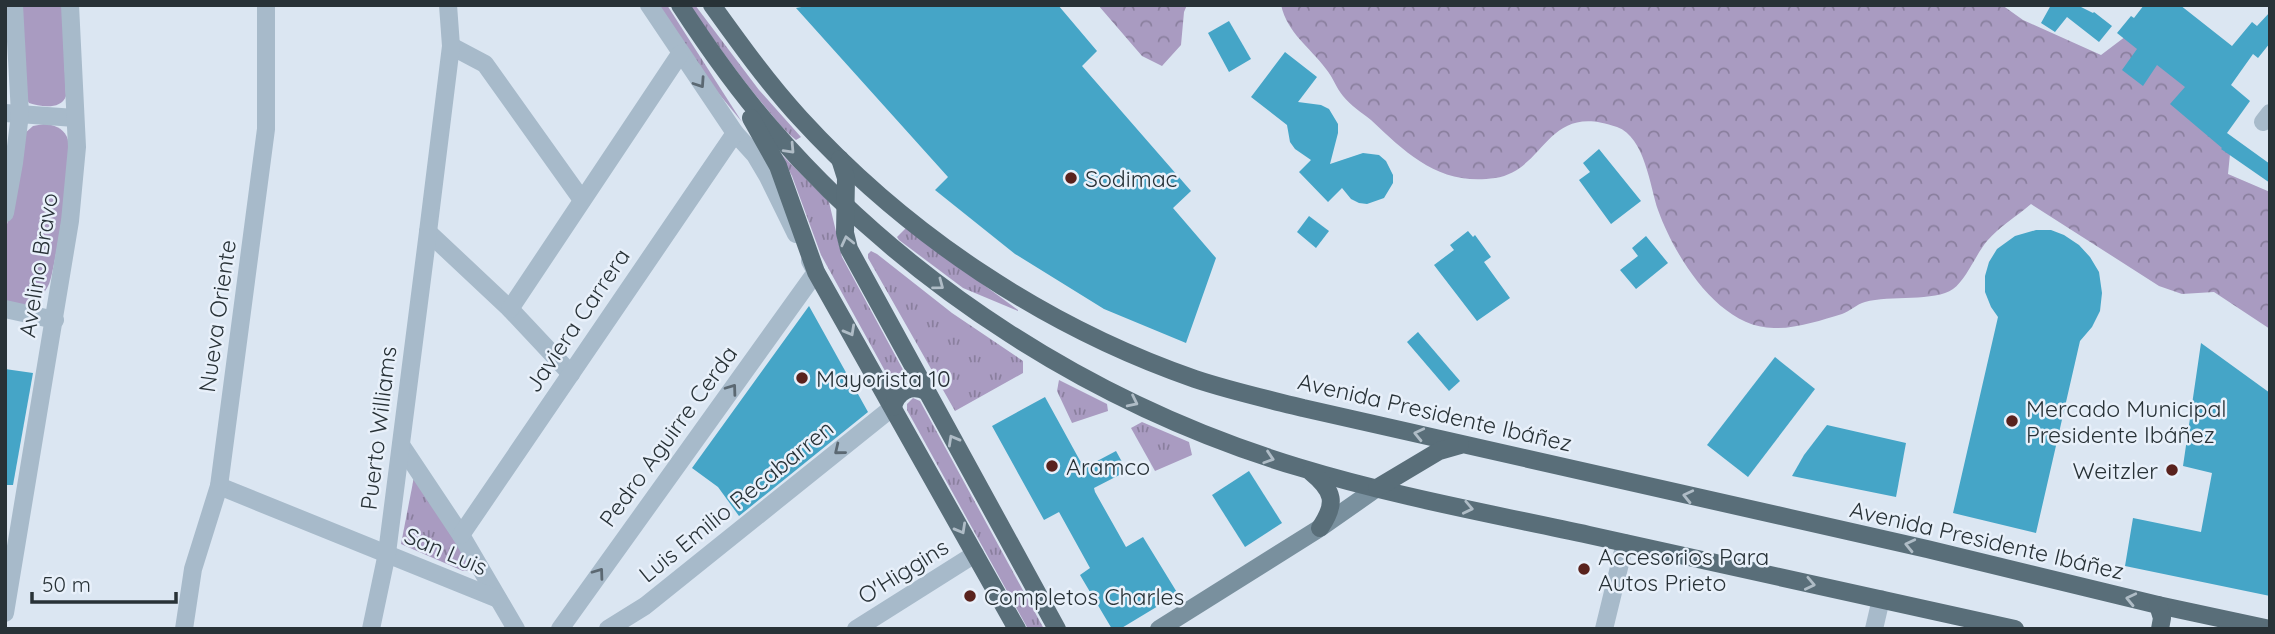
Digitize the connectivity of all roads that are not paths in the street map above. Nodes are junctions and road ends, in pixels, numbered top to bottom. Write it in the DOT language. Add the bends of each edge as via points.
graph roads {
  1 [pos="14,5"];
  2 [pos="70,5"];
  3 [pos="266,5"];
  4 [pos="448,5"];
  5 [pos="649,5"];
  6 [pos="680,5"];
  7 [pos="712,5"];
  8 [pos="451,46"];
  9 [pos="680,54"];
  10 [pos="736,86"];
  11 [pos="12,113"];
  12 [pos="75,118"];
  13 [pos="735,133"];
  14 [pos="840,158"];
  15 [pos="582,201"];
  16 [pos="846,205"];
  17 [pos="5,213"];
  18 [pos="428,232"];
  19 [pos="816,272"];
  20 [pos="5,309"];
  21 [pos="510,309"];
  22 [pos="55,320"];
  23 [pos="570,374"];
  24 [pos="926,391"];
  25 [pos="893,407"];
  26 [pos="1464,444"];
  27 [pos="401,445"];
  28 [pos="1308,470"];
  29 [pos="219,486"];
  30 [pos="1377,488"];
  31 [pos="1320,528"];
  32 [pos="461,535"];
  33 [pos="1625,543"];
  34 [pos="387,553"];
  35 [pos="975,554"];
  36 [pos="498,598"];
  37 [pos="1881,599"];
  38 [pos="2158,605"];
  39 [pos="5,613"];
  40 [pos="513,626"];
  41 [pos="184,629"];
  42 [pos="371,629"];
  43 [pos="560,629"];
  44 [pos="608,629"];
  45 [pos="856,629"];
  46 [pos="1017,629"];
  47 [pos="1057,629"];
  48 [pos="1159,629"];
  49 [pos="1604,629"];
  50 [pos="1874,629"];
  51 [pos="2015,629"];
  52 [pos="2160,629"];
  53 [pos="2270,629"];
  1 -- 11 [label="street, Avelino Bravo"];
  2 -- 12 [label="street, Avelino Bravo"];
  3 -- 29 [label="street, Nueva Oriente" via="266,129"];
  4 -- 8 [label="street, Puerto Williams"];
  5 -- 9 [label="street"];
  6 -- 10 [label="main road"];
  7 -- 14 [label="main road, Avenida Presidente Ibáñez" via="769,82"];
  8 -- 15 [label="street" via="485,64"];
  8 -- 18 [label="street, Puerto Williams"];
  9 -- 13 [label="street, one-way"];
  9 -- 15 [label="street"];
  10 -- 16 [label="main road, one-way" via="788,148"];
  10 -- 19 [label="main road" via="778,166"];
  11 -- 12 [label="street"];
  11 -- 17 [label="street, Avelino Bravo" via="14,163"];
  12 -- 22 [label="street, Avelino Bravo" via="75,186"];
  13 -- 19 [label="street" via="768,177"];
  13 -- 23 [label="street, Javiera Carrera"];
  14 -- 16 [label="main road"];
  26 -- 14 [label="main road, Avenida Presidente Ibáñez, one-way" via="1251,395 1111,345 977,271 906,217"];
  15 -- 21 [label="street"];
  24 -- 16 [label="main road, one-way" via="849,249"];
  16 -- 28 [label="main road, one-way" via="927,275 1027,345 1159,414"];
  18 -- 21 [label="street"];
  18 -- 27 [label="street, Puerto Williams"];
  19 -- 25 [label="main road, one-way"];
  43 -- 19 [label="street, Pedro Aguirre Cerda, one-way"];
  20 -- 22 [label="street"];
  21 -- 23 [label="street"];
  22 -- 39 [label="street, Avelino Bravo"];
  23 -- 32 [label="street, Javiera Carrera"];
  24 -- 25 [label="main road" via="918,387 905,390"];
  47 -- 24 [label="main road, one-way"];
  25 -- 35 [label="main road, one-way"];
  25 -- 44 [label="street, Luis Emilio Recabarren, one-way" via="645,606"];
  26 -- 30 [label="main road" via="1439,451"];
  38 -- 26 [label="main road, Avenida Presidente Ibáñez, one-way"];
  27 -- 32 [label="street, San Luis"];
  27 -- 34 [label="street, Puerto Williams"];
  28 -- 30 [label="main road"];
  28 -- 31 [label="main road" via="1332,497 1329,515"];
  29 -- 34 [label="street, San Luis"];
  29 -- 41 [label="street, Nueva Oriente" via="193,569"];
  30 -- 31 [label="street"];
  30 -- 33 [label="main road, one-way"];
  31 -- 48 [label="street"];
  32 -- 36 [label="street, San Luis"];
  33 -- 37 [label="main road, one-way"];
  33 -- 49 [label="street"];
  34 -- 36 [label="street, San Luis"];
  34 -- 42 [label="street, Puerto Williams"];
  35 -- 45 [label="street, O'Higgins"];
  35 -- 46 [label="main road"];
  36 -- 40 [label="street, San Luis"];
  37 -- 50 [label="street"];
  37 -- 51 [label="main road"];
  38 -- 52 [label="main road"];
  38 -- 53 [label="main road, Avenida Presidente Ibáñez"];
}
